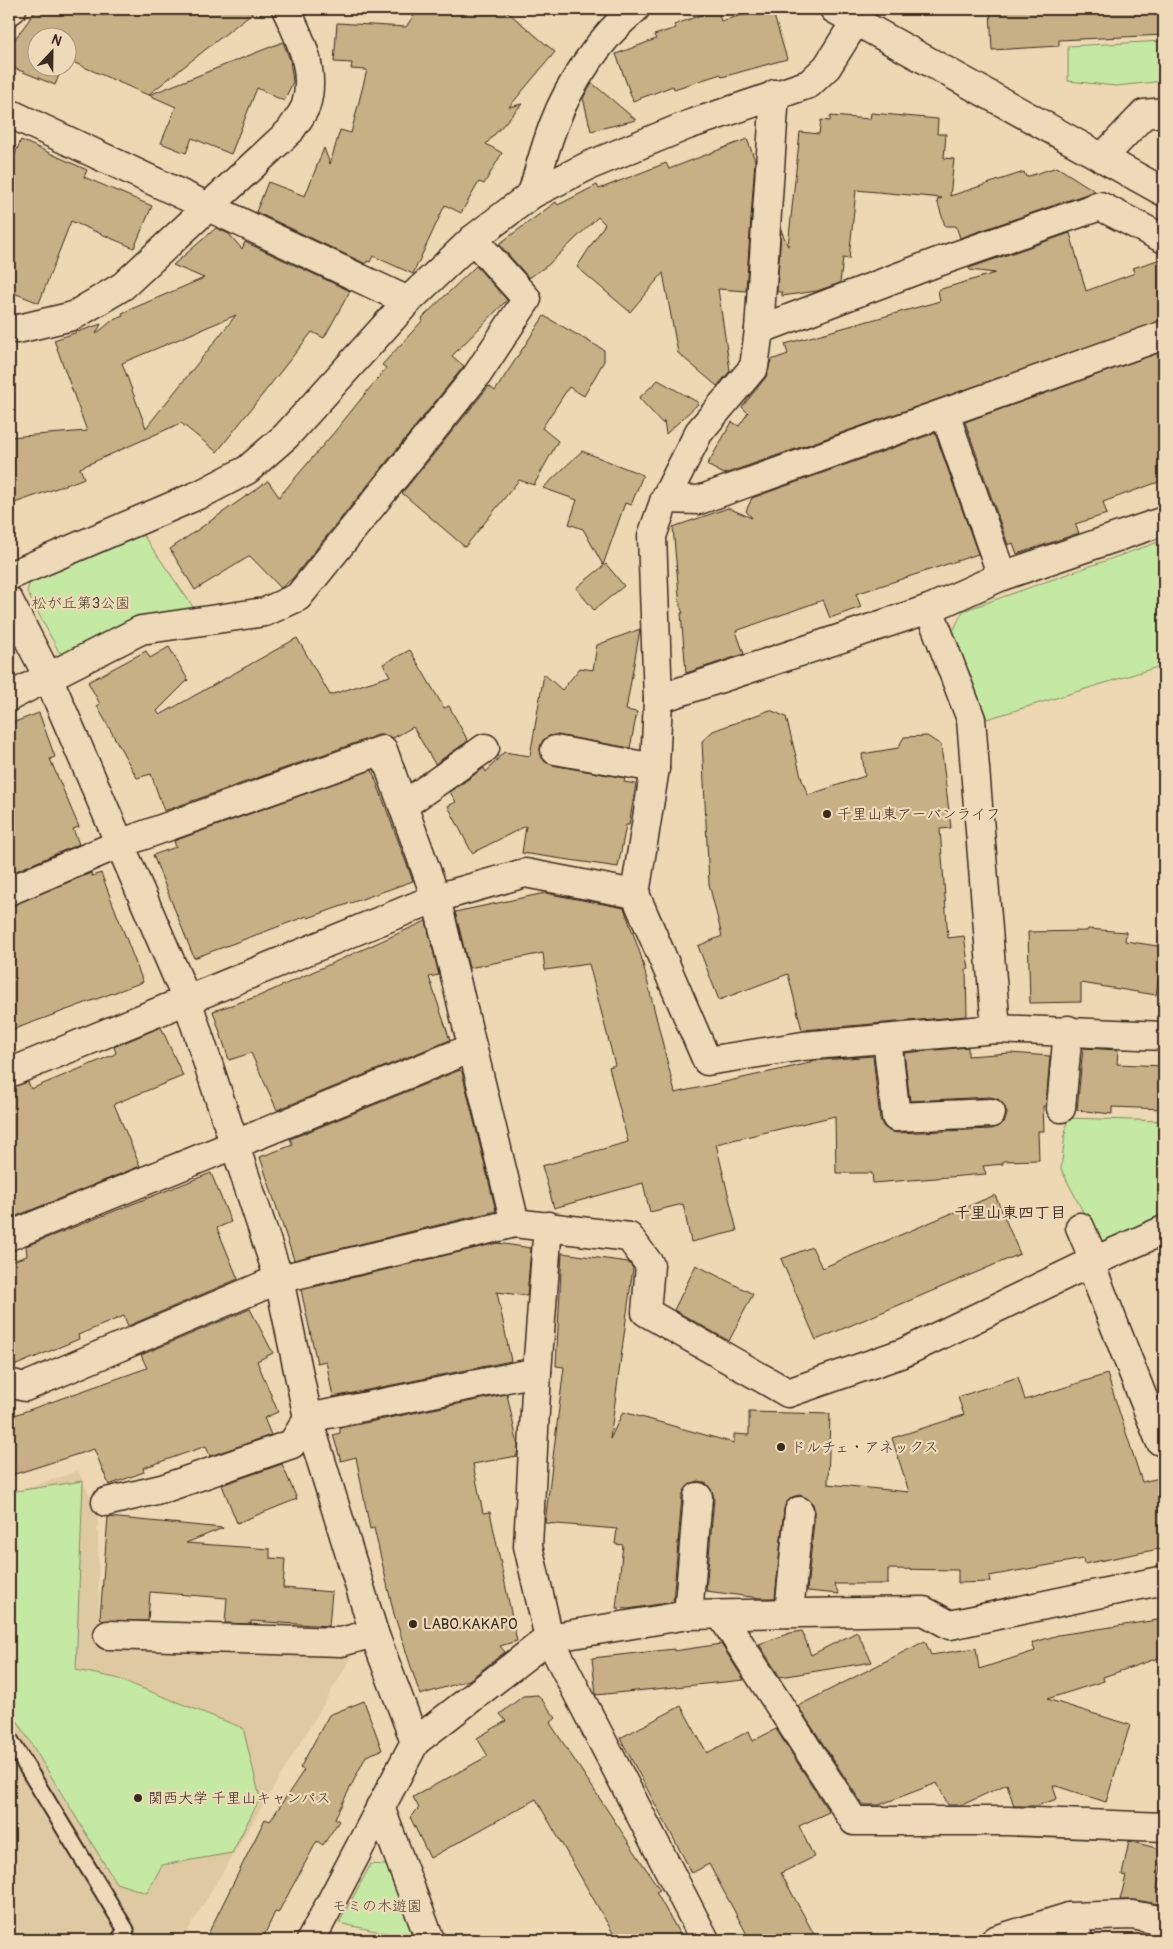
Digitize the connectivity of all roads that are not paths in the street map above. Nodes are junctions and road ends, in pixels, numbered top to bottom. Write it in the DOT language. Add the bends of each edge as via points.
graph roads {
  1 [pos="12,9"];
  2 [pos="286,9"];
  3 [pos="635,9"];
  4 [pos="9,11"];
  5 [pos="844,15"];
  6 [pos="775,94"];
  7 [pos="9,112"];
  8 [pos="1164,112"];
  9 [pos="1102,158"];
  10 [pos="1164,192"];
  11 [pos="532,194"];
  12 [pos="210,208"];
  13 [pos="473,239"];
  14 [pos="1164,239"];
  15 [pos="408,301"];
  16 [pos="9,328"];
  17 [pos="759,330"];
  18 [pos="1164,335"];
  19 [pos="945,414"];
  20 [pos="665,499"];
  21 [pos="1164,521"];
  22 [pos="9,576"];
  23 [pos="1002,576"];
  24 [pos="9,601"];
  25 [pos="929,609"];
  26 [pos="48,677"];
  27 [pos="9,697"];
  28 [pos="658,700"];
  29 [pos="485,748"];
  30 [pos="555,750"];
  31 [pos="655,768"];
  32 [pos="404,805"];
  33 [pos="119,844"];
  34 [pos="9,892"];
  35 [pos="635,894"];
  36 [pos="436,898"];
  37 [pos="187,1000"];
  38 [pos="996,1029"];
  39 [pos="1068,1030"];
  40 [pos="1164,1036"];
  41 [pos="887,1039"];
  42 [pos="472,1048"];
  43 [pos="9,1073"];
  44 [pos="1061,1108"];
  45 [pos="991,1113"];
  46 [pos="234,1143"];
  47 [pos="516,1223"];
  48 [pos="548,1226"];
  49 [pos="1080,1228"];
  50 [pos="1164,1230"];
  51 [pos="9,1236"];
  52 [pos="1090,1263"];
  53 [pos="279,1279"];
  54 [pos="537,1372"];
  55 [pos="9,1383"];
  56 [pos="308,1418"];
  57 [pos="1164,1441"];
  58 [pos="698,1497"];
  59 [pos="106,1502"];
  60 [pos="800,1511"];
  61 [pos="1164,1580"];
  62 [pos="789,1614"];
  63 [pos="688,1615"];
  64 [pos="722,1615"];
  65 [pos="374,1633"];
  66 [pos="108,1635"];
  67 [pos="549,1638"];
  68 [pos="9,1738"];
  69 [pos="415,1742"];
  70 [pos="380,1807"];
  71 [pos="1164,1827"];
  72 [pos="1164,1921"];
  73 [pos="1074,1929"];
  74 [pos="119,1940"];
  75 [pos="310,1940"];
  76 [pos="430,1940"];
  77 [pos="705,1940"];
  78 [pos="994,1940"];
  1 -- 4 [label="street"];
  2 -- 12 [label="street" via="304,45 309,79 306,106 290,131"];
  3 -- 11 [label="street" via="621,20 583,68 554,123"];
  5 -- 6 [label="street" via="827,67 809,84"];
  5 -- 9 [label="street"];
  6 -- 11 [label="street" via="598,162"];
  6 -- 17 [label="street"];
  7 -- 12 [label="street"];
  8 -- 9 [label="street" via="1144,114"];
  9 -- 10 [label="street"];
  11 -- 13 [label="street"];
  12 -- 15 [label="street"];
  12 -- 16 [label="street" via="123,286 73,316 18,329"];
  13 -- 15 [label="street"];
  13 -- 26 [label="street" via="527,299 477,375 298,597 265,612 141,630"];
  14 -- 17 [label="street" via="1100,206"];
  15 -- 22 [label="street" via="286,436 247,470 203,493"];
  17 -- 20 [label="street" via="754,367 698,432"];
  18 -- 19 [label="street"];
  19 -- 20 [label="street" via="699,500"];
  19 -- 23 [label="street"];
  20 -- 28 [label="street" via="652,536"];
  21 -- 23 [label="street"];
  23 -- 25 [label="street"];
  24 -- 26 [label="street"];
  25 -- 28 [label="street"];
  25 -- 38 [label="street" via="970,719"];
  26 -- 27 [label="street"];
  26 -- 33 [label="street"];
  28 -- 31 [label="street"];
  29 -- 32 [label="street"];
  30 -- 31 [label="street"];
  31 -- 35 [label="street"];
  32 -- 33 [label="street" via="383,750"];
  32 -- 36 [label="street"];
  33 -- 34 [label="street"];
  33 -- 37 [label="street"];
  35 -- 36 [label="street" via="525,873"];
  35 -- 41 [label="street" via="707,1061 803,1046"];
  36 -- 37 [label="street"];
  36 -- 42 [label="street"];
  37 -- 43 [label="street"];
  37 -- 46 [label="street"];
  38 -- 39 [label="street"];
  38 -- 41 [label="street"];
  39 -- 40 [label="street"];
  39 -- 44 [label="street"];
  41 -- 45 [label="street" via="896,1117"];
  42 -- 46 [label="street"];
  42 -- 47 [label="street"];
  46 -- 51 [label="street"];
  46 -- 53 [label="street"];
  47 -- 48 [label="street"];
  47 -- 53 [label="street"];
  48 -- 52 [label="street" via="629,1237 650,1265 646,1312 788,1393 903,1353"];
  48 -- 54 [label="street"];
  49 -- 52 [label="street" via="1090,1248"];
  50 -- 52 [label="street"];
  52 -- 57 [label="street" via="1160,1441"];
  53 -- 55 [label="street" via="25,1387"];
  53 -- 56 [label="street"];
  54 -- 56 [label="street"];
  54 -- 67 [label="street" via="528,1546"];
  56 -- 59 [label="street" via="292,1444 165,1488"];
  56 -- 65 [label="street"];
  58 -- 63 [label="street"];
  60 -- 62 [label="street"];
  61 -- 62 [label="street" via="950,1624 924,1611"];
  62 -- 64 [label="street"];
  63 -- 64 [label="street"];
  63 -- 67 [label="street"];
  64 -- 71 [label="street" via="854,1821 1007,1821"];
  65 -- 66 [label="street" via="341,1642"];
  65 -- 69 [label="street"];
  67 -- 69 [label="street"];
  67 -- 77 [label="street"];
  68 -- 74 [label="lane" via="126,1930"];
  69 -- 70 [label="street"];
  70 -- 75 [label="street"];
  70 -- 76 [label="street"];
  72 -- 73 [label="street" via="1132,1915"];
  73 -- 78 [label="street"];
}
